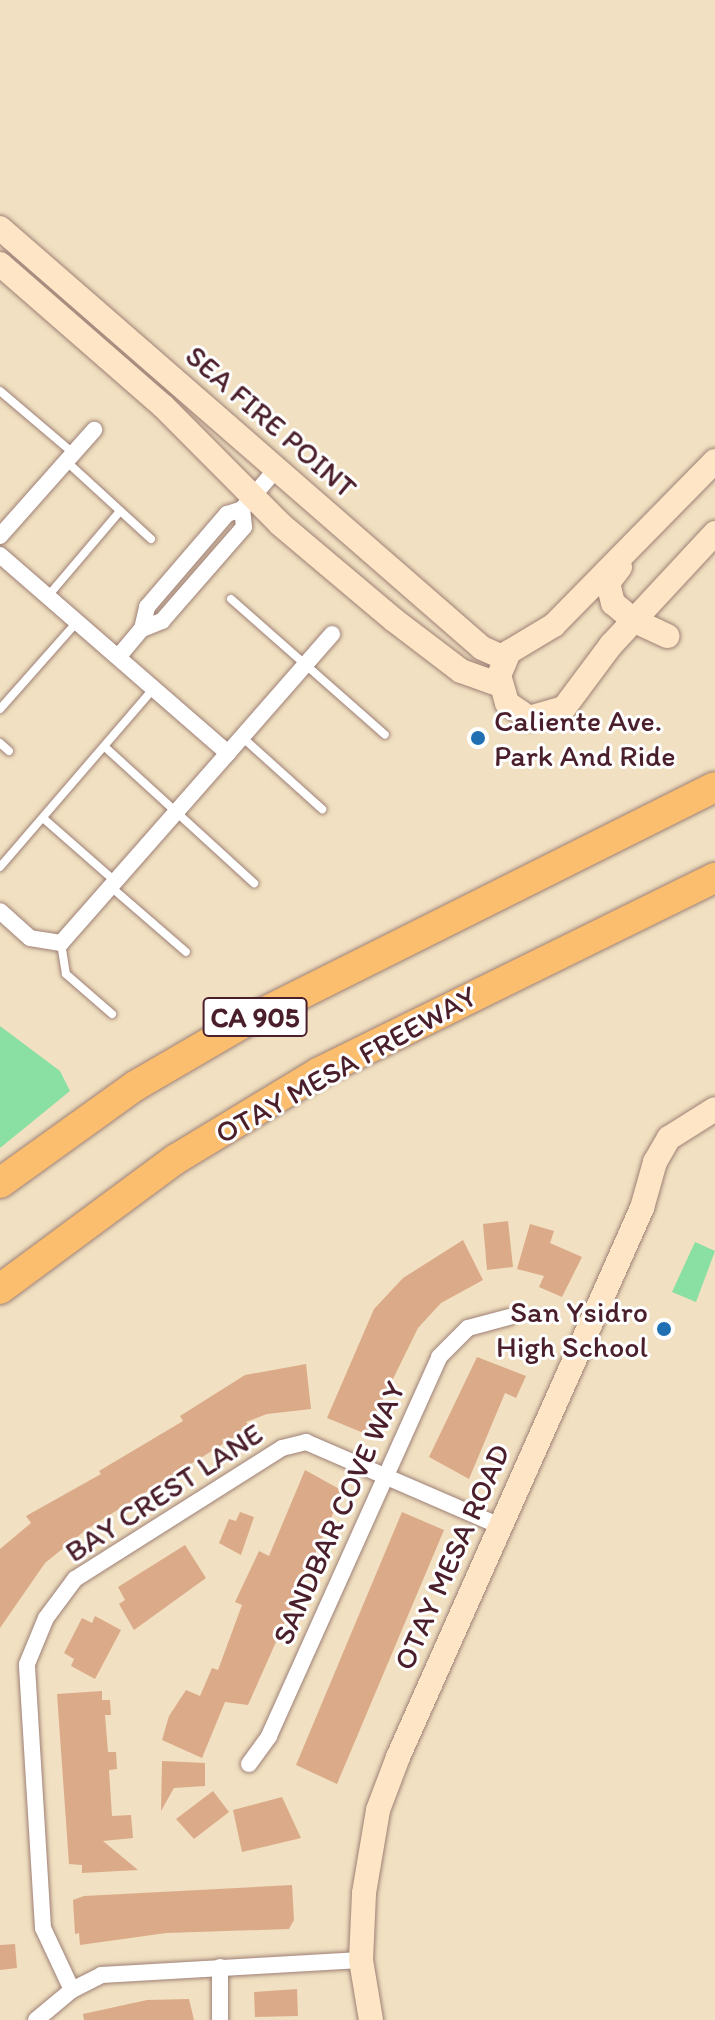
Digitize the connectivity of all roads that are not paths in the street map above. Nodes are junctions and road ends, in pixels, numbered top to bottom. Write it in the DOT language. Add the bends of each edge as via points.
graph roads {
  1 [pos="0,228"];
  2 [pos="0,264"];
  3 [pos="0,391"];
  4 [pos="94,430"];
  5 [pos="70,457"];
  6 [pos="715,461"];
  7 [pos="277,468"];
  8 [pos="247,503"];
  9 [pos="120,511"];
  10 [pos="3,526"];
  11 [pos="715,533"];
  12 [pos="151,539"];
  13 [pos="638,543"];
  14 [pos="0,555"];
  15 [pos="48,596"];
  16 [pos="656,596"];
  17 [pos="231,599"];
  18 [pos="633,620"];
  19 [pos="77,621"];
  20 [pos="332,634"];
  21 [pos="119,656"];
  22 [pos="504,658"];
  23 [pos="305,664"];
  24 [pos="500,685"];
  25 [pos="155,688"];
  26 [pos="0,709"];
  27 [pos="385,735"];
  28 [pos="242,737"];
  29 [pos="0,743"];
  30 [pos="105,747"];
  31 [pos="9,751"];
  32 [pos="228,753"];
  33 [pos="715,768"];
  34 [pos="715,787"];
  35 [pos="322,809"];
  36 [pos="176,813"];
  37 [pos="43,818"];
  38 [pos="0,867"];
  39 [pos="715,878"];
  40 [pos="527,879"];
  41 [pos="254,883"];
  42 [pos="113,885"];
  43 [pos="0,911"];
  44 [pos="61,943"];
  45 [pos="186,952"];
  46 [pos="112,1014"];
  47 [pos="715,1109"];
  48 [pos="0,1183"];
  49 [pos="0,1289"];
  50 [pos="509,1317"];
  51 [pos="388,1474"];
  52 [pos="500,1526"];
  53 [pos="249,1764"];
  54 [pos="361,1960"];
  55 [pos="220,1967"];
  56 [pos="72,1990"];
  57 [pos="36,2020"];
  58 [pos="220,2020"];
  59 [pos="371,2020"];
  1 -- 7 [label="street, SEA FIRE POINT"];
  2 -- 8 [label="street, SEA FIRE POINT" via="163,406"];
  3 -- 5 [label="lane"];
  4 -- 5 [label="street"];
  5 -- 9 [label="lane"];
  5 -- 10 [label="street"];
  6 -- 13 [label="street"];
  7 -- 8 [label="street"];
  7 -- 22 [label="street, SEA FIRE POINT" via="482,648"];
  8 -- 21 [label="street" via="227,514 147,607 142,629"];
  8 -- 24 [label="street, SEA FIRE POINT" via="436,654 461,671"];
  9 -- 12 [label="lane"];
  9 -- 15 [label="lane"];
  11 -- 16 [label="street"];
  13 -- 18 [label="street" via="608,583 608,592"];
  13 -- 22 [label="street" via="554,625"];
  14 -- 15 [label="street"];
  15 -- 19 [label="street"];
  16 -- 18 [label="street"];
  16 -- 18 [label="street" via="659,621 668,636"];
  17 -- 23 [label="lane"];
  18 -- 24 [label="street" via="557,713 541,718 516,713"];
  19 -- 21 [label="street"];
  19 -- 26 [label="lane"];
  20 -- 23 [label="street"];
  21 -- 25 [label="street"];
  22 -- 24 [label="street"];
  23 -- 27 [label="lane"];
  23 -- 28 [label="street"];
  25 -- 30 [label="lane"];
  25 -- 32 [label="street"];
  28 -- 32 [label="street"];
  28 -- 35 [label="lane"];
  29 -- 31 [label="lane"];
  30 -- 36 [label="lane"];
  30 -- 37 [label="lane"];
  32 -- 36 [label="street"];
  33 -- 40 [label="highway"];
  34 -- 40 [label="highway, CA 905"];
  36 -- 41 [label="lane"];
  36 -- 42 [label="street"];
  37 -- 38 [label="lane"];
  37 -- 42 [label="lane"];
  39 -- 49 [label="highway, OTAY MESA FREEWAY / CA 905" via="318,1073 176,1159"];
  40 -- 48 [label="highway, CA 905" via="245,1022 135,1086"];
  42 -- 44 [label="street"];
  42 -- 45 [label="lane"];
  43 -- 44 [label="street" via="30,938"];
  44 -- 46 [label="lane" via="66,974"];
  47 -- 52 [label="street, OTAY MESA ROAD" via="669,1138"];
  50 -- 51 [label="street, SANDBAR COVE WAY" via="468,1328 439,1357"];
  51 -- 52 [label="street, BAY CREST LANE"];
  51 -- 53 [label="street, SANDBAR COVE WAY" via="269,1736"];
  51 -- 56 [label="street, BAY CREST LANE" via="306,1442 282,1448 75,1579 46,1618 27,1664 32,1804 43,1928"];
  52 -- 54 [label="street, OTAY MESA ROAD" via="378,1810 364,1893"];
  54 -- 55 [label="street"];
  54 -- 59 [label="street, OTAY MESA ROAD"];
  55 -- 56 [label="street" via="101,1975"];
  55 -- 58 [label="street"];
  56 -- 57 [label="street"];
}
